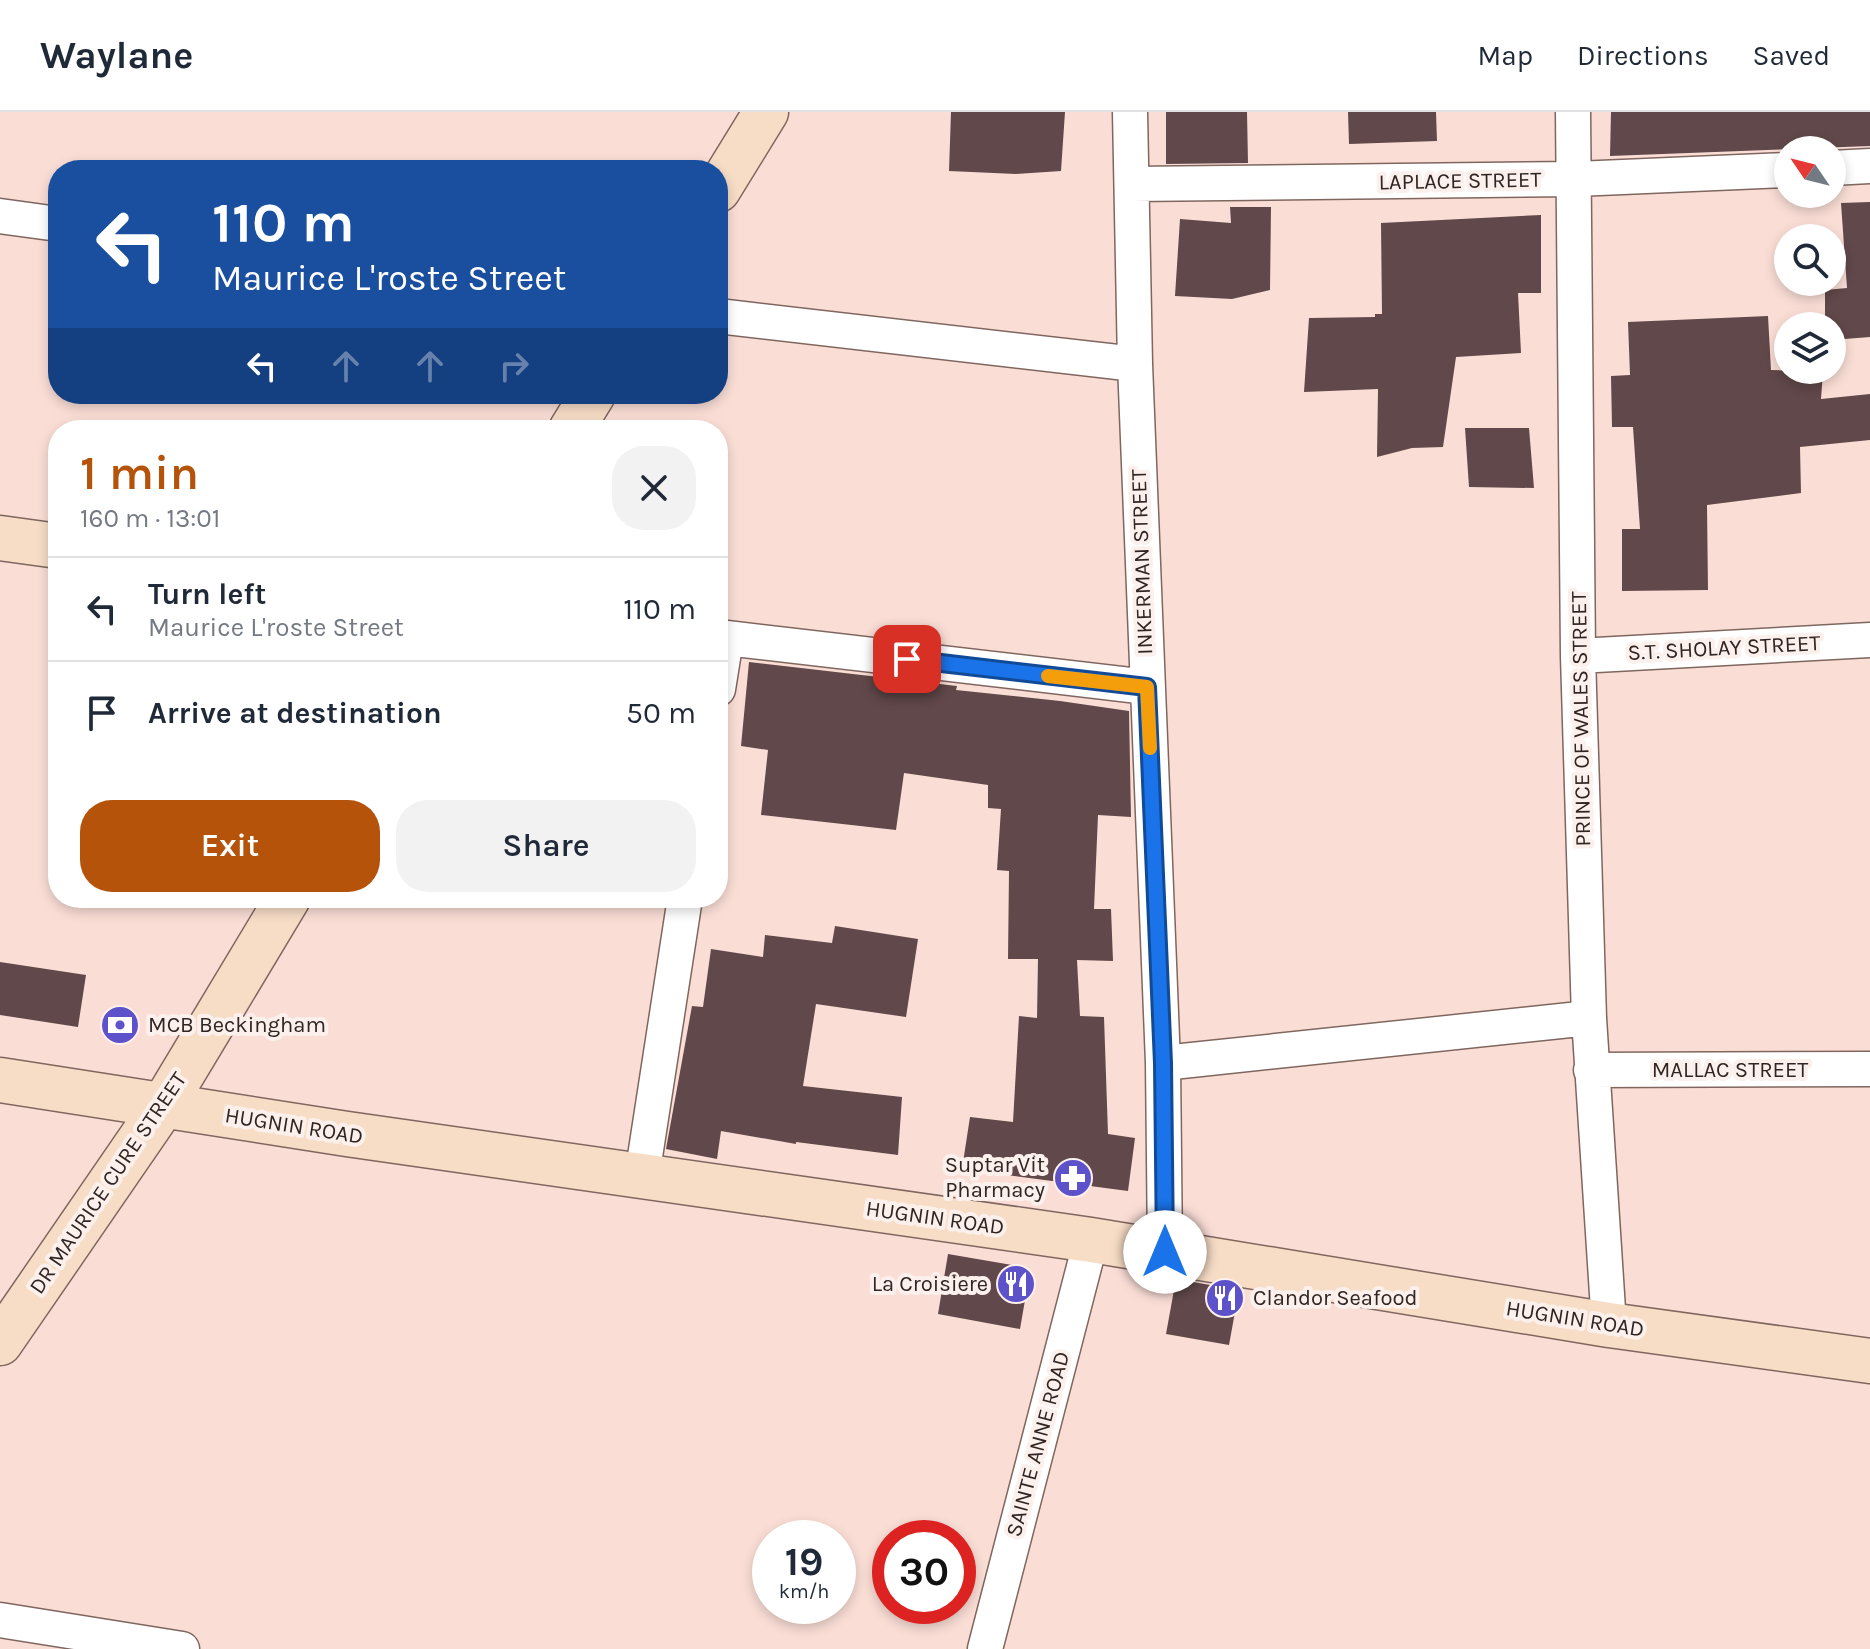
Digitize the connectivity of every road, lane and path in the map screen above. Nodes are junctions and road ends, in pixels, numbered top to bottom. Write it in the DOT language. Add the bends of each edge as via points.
graph roads {
  1 [pos="766,112"];
  2 [pos="1130,112"];
  3 [pos="1573,112"];
  4 [pos="1870,166"];
  5 [pos="1846,167"];
  6 [pos="1774,171"];
  7 [pos="728,174"];
  8 [pos="1576,179"];
  9 [pos="1133,184"];
  10 [pos="0,216"];
  11 [pos="48,223"];
  12 [pos="728,317"];
  13 [pos="1135,364"];
  14 [pos="0,538"];
  15 [pos="48,545"];
  16 [pos="728,639"];
  17 [pos="1870,640"];
  18 [pos="1578,656"];
  19 [pos="1147,687"];
  20 [pos="282,908"];
  21 [pos="683,908"];
  22 [pos="1589,1018"];
  23 [pos="1163,1063"];
  24 [pos="1870,1069"];
  25 [pos="1591,1070"];
  26 [pos="0,1080"];
  27 [pos="163,1106"];
  28 [pos="642,1176"];
  29 [pos="1091,1240"];
  30 [pos="1165,1252"];
  31 [pos="1609,1325"];
  32 [pos="0,1343"];
  33 [pos="1870,1361"];
  34 [pos="0,1620"];
  35 [pos="182,1649"];
  36 [pos="985,1649"];
  1 -- 7 [label="main road"];
  2 -- 9 [label="street, INKERMAN STREET"];
  3 -- 8 [label="street, PRINCE OF WALES STREET"];
  4 -- 5 [label="street"];
  6 -- 8 [label="street, LAPLACE STREET"];
  8 -- 9 [label="street, LAPLACE STREET"];
  8 -- 18 [label="street, PRINCE OF WALES STREET"];
  9 -- 13 [label="street, INKERMAN STREET"];
  10 -- 11 [label="street"];
  12 -- 13 [label="street"];
  13 -- 19 [label="street, INKERMAN STREET"];
  14 -- 15 [label="main road"];
  16 -- 19 [label="street"];
  17 -- 18 [label="street, S.T. SHOLAY STREET"];
  18 -- 22 [label="street, PRINCE OF WALES STREET"];
  19 -- 23 [label="street, INKERMAN STREET"];
  20 -- 27 [label="main road, DR MAURICE CURE STREET"];
  21 -- 28 [label="street"];
  22 -- 23 [label="street"];
  22 -- 25 [label="street, PRINCE OF WALES STREET"];
  23 -- 30 [label="street, INKERMAN STREET"];
  24 -- 25 [label="street, MALLAC STREET"];
  25 -- 31 [label="street, PRINCE OF WALES STREET"];
  26 -- 27 [label="main road, HUGNIN ROAD"];
  27 -- 28 [label="main road, HUGNIN ROAD"];
  27 -- 32 [label="main road, DR MAURICE CURE STREET"];
  28 -- 29 [label="main road, HUGNIN ROAD"];
  29 -- 30 [label="main road, HUGNIN ROAD"];
  29 -- 36 [label="street, SAINTE ANNE ROAD"];
  30 -- 31 [label="main road, HUGNIN ROAD"];
  31 -- 33 [label="main road, HUGNIN ROAD"];
  34 -- 35 [label="street"];
}
